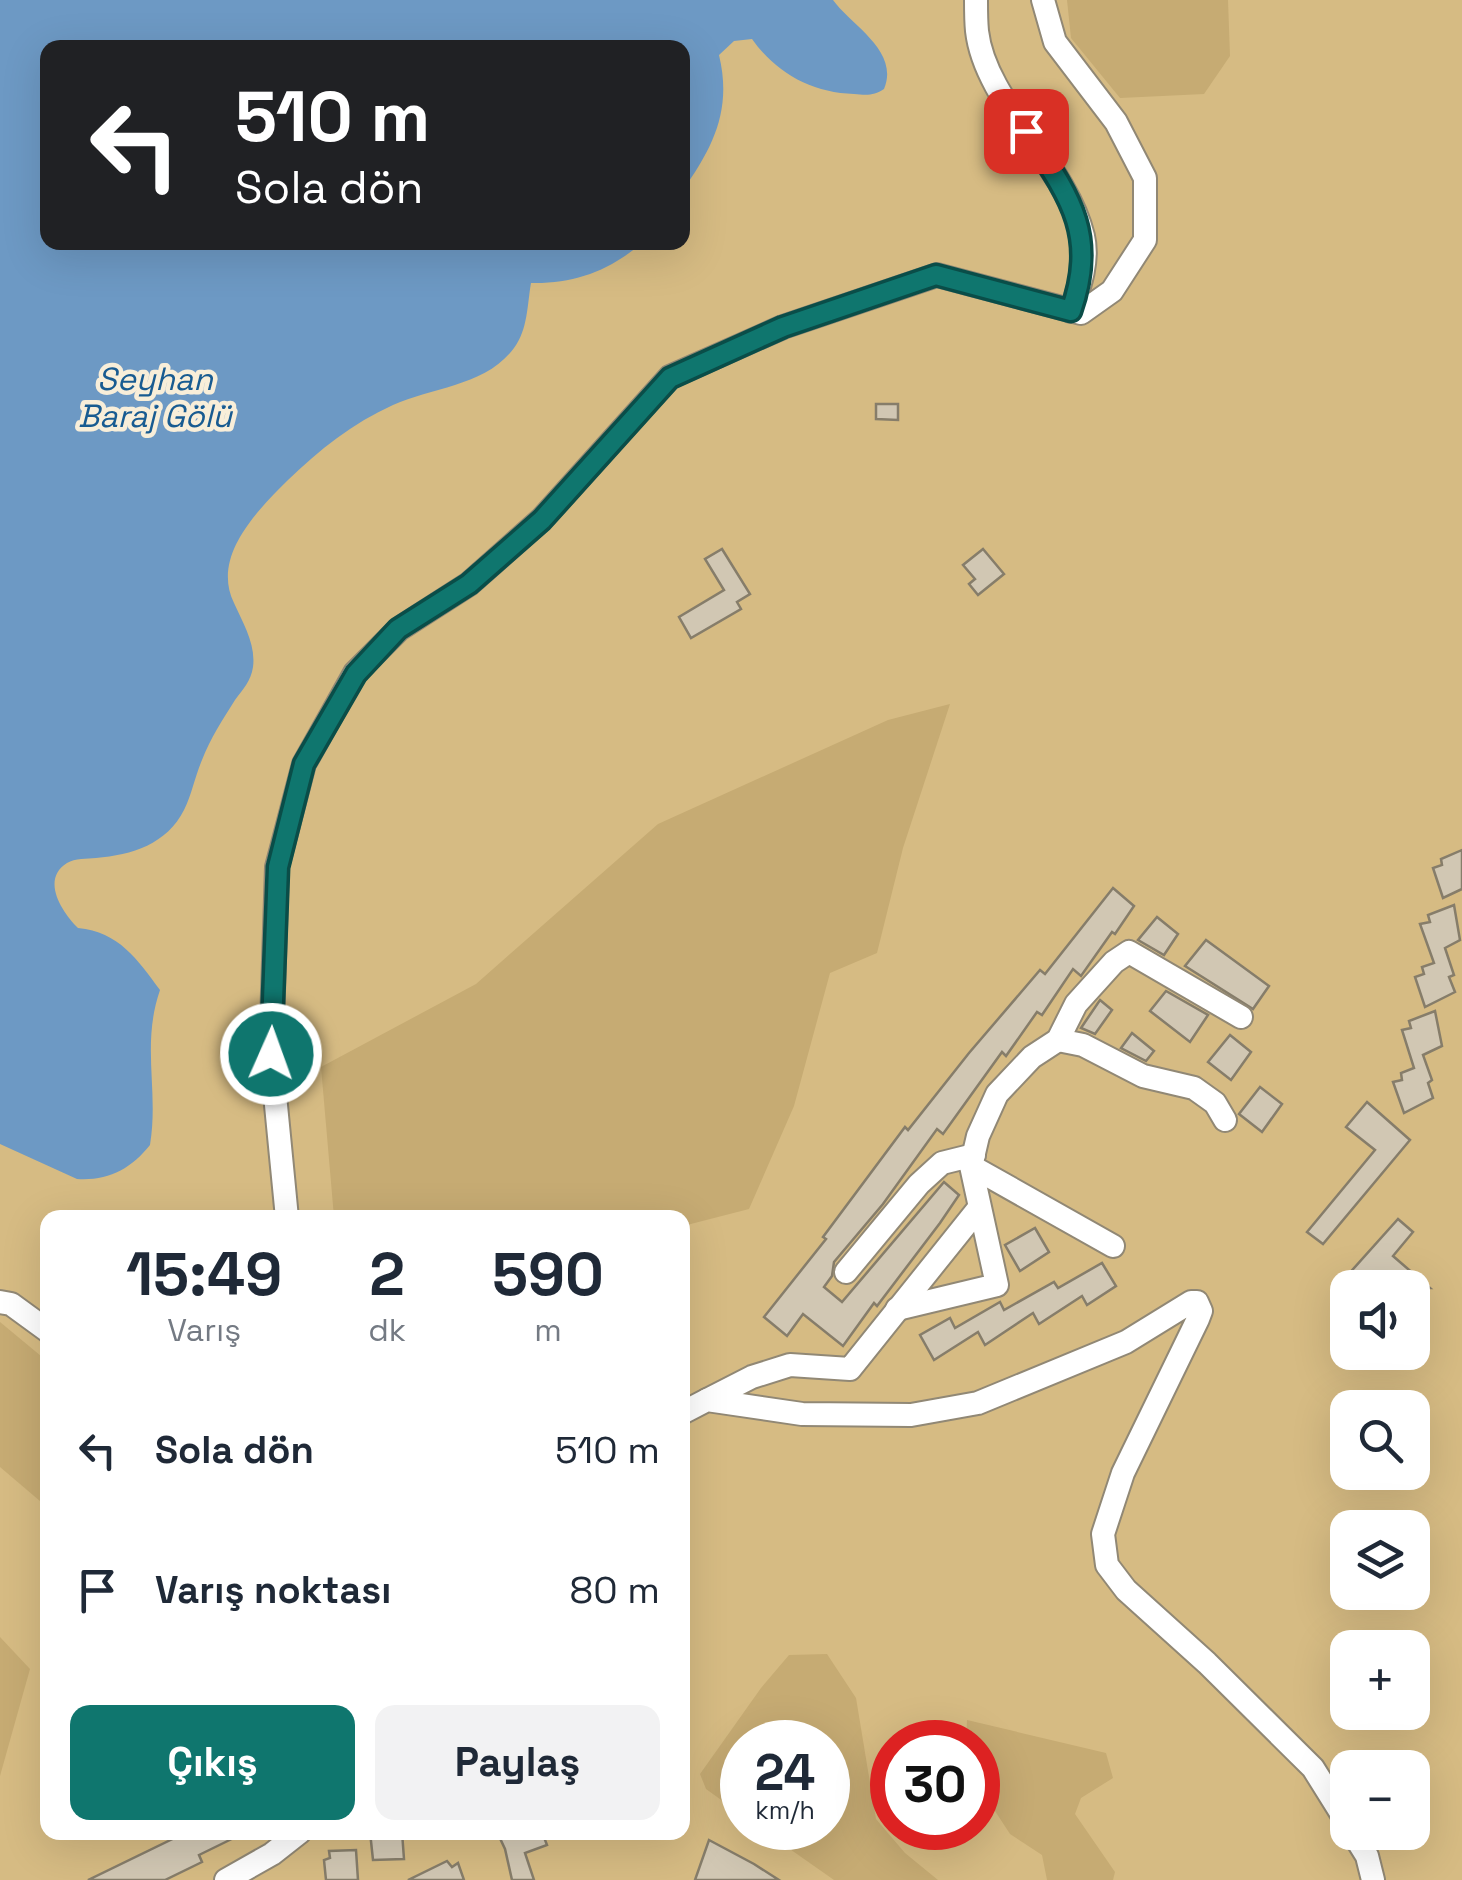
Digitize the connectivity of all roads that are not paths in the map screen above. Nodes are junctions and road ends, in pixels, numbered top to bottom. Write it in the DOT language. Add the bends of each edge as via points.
graph roads {
  1 [pos="976,0"];
  2 [pos="1043,0"];
  3 [pos="1071,311"];
  4 [pos="1241,1017"];
  5 [pos="1058,1040"];
  6 [pos="1224,1120"];
  7 [pos="973,1160"];
  8 [pos="978,1208"];
  9 [pos="286,1210"];
  10 [pos="1112,1246"];
  11 [pos="846,1272"];
  12 [pos="0,1302"];
  13 [pos="897,1309"];
  14 [pos="40,1325"];
  15 [pos="707,1400"];
  16 [pos="690,1408"];
  17 [pos="1330,1795"];
  18 [pos="290,1840"];
  19 [pos="1363,1850"];
  20 [pos="226,1880"];
  21 [pos="1373,1880"];
  1 -- 3 [label="street" via="977,34 992,78 1060,184 1083,238 1082,278"];
  2 -- 3 [label="street" via="1055,42 1116,122 1145,178 1145,240 1112,291 1081,314"];
  3 -- 9 [label="street" via="936,275 783,327 670,378 542,520 469,584 398,629 356,674 304,764 278,867 271,1054"];
  4 -- 5 [label="street" via="1129,952 1076,1004"];
  5 -- 6 [label="street" via="1083,1045 1143,1076 1194,1088"];
  5 -- 7 [label="street" via="997,1094"];
  7 -- 8 [label="street"];
  7 -- 10 [label="street"];
  7 -- 11 [label="street" via="942,1163"];
  8 -- 13 [label="street"];
  8 -- 13 [label="street" via="996,1285"];
  12 -- 14 [label="street"];
  13 -- 15 [label="street" via="850,1369 790,1365"];
  15 -- 16 [label="street"];
  15 -- 17 [label="street" via="802,1414 911,1415 978,1403 1126,1342 1198,1302 1198,1319 1123,1472 1103,1534 1107,1565 1313,1768"];
  18 -- 20 [label="street"];
  19 -- 21 [label="street"];
}
